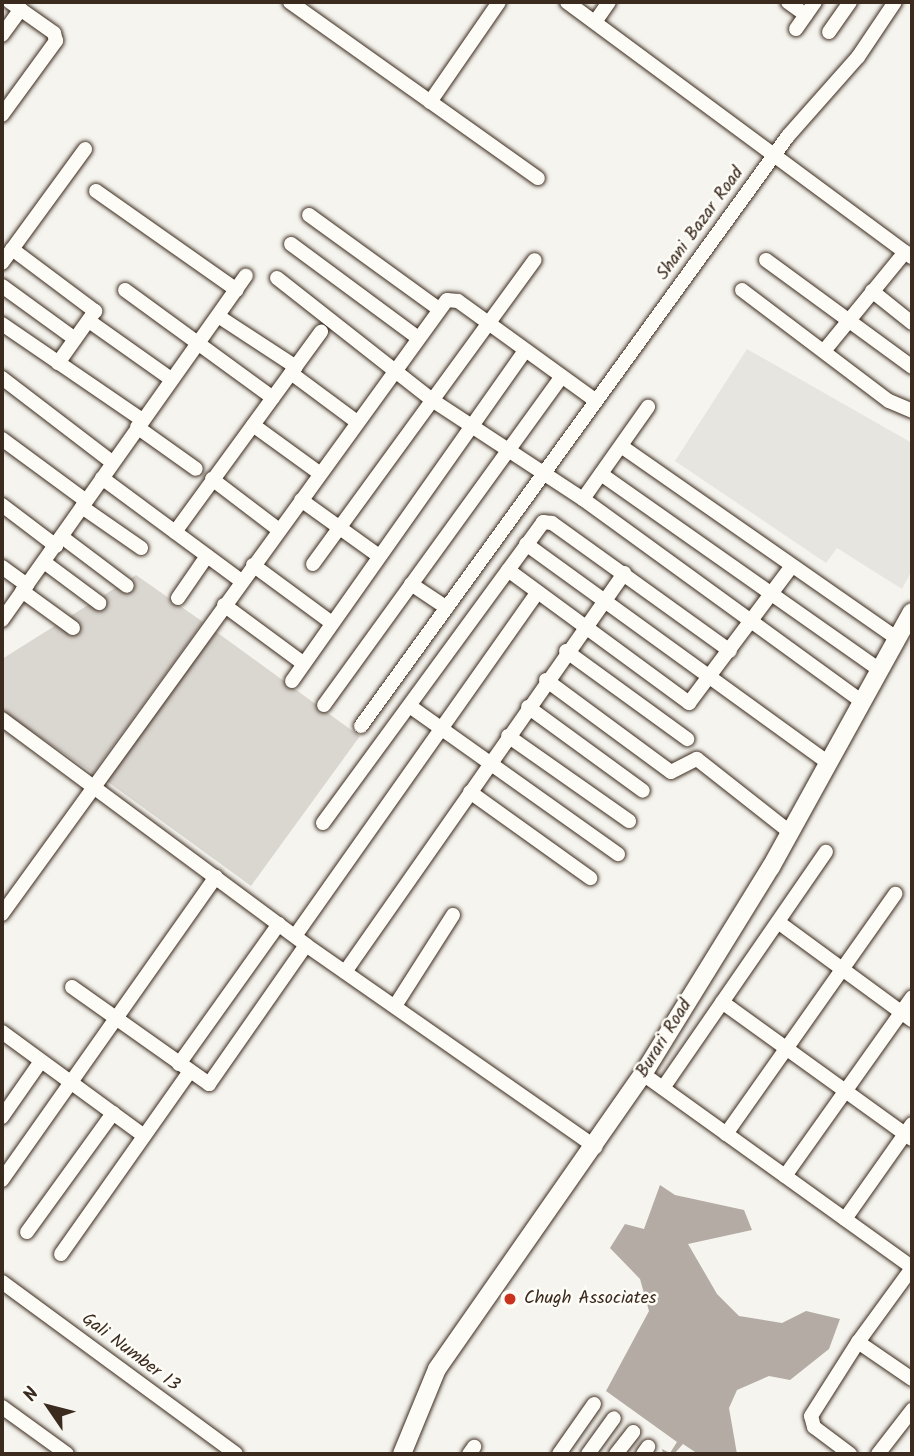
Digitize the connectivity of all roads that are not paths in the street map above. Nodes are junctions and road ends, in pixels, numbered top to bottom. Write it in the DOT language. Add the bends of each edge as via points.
graph roads {
  1 [pos="290,2"];
  2 [pos="499,2"];
  3 [pos="567,2"];
  4 [pos="609,2"];
  5 [pos="788,2"];
  6 [pos="815,2"];
  7 [pos="850,2"];
  8 [pos="888,4"];
  9 [pos="15,6"];
  10 [pos="806,15"];
  11 [pos="595,22"];
  12 [pos="796,30"];
  13 [pos="829,32"];
  14 [pos="2,35"];
  15 [pos="430,102"];
  16 [pos="2,115"];
  17 [pos="85,149"];
  18 [pos="775,153"];
  19 [pos="538,178"];
  20 [pos="96,191"];
  21 [pos="309,215"];
  22 [pos="291,244"];
  23 [pos="12,249"];
  24 [pos="909,255"];
  25 [pos="535,260"];
  26 [pos="766,260"];
  27 [pos="2,263"];
  28 [pos="246,276"];
  29 [pos="277,278"];
  30 [pos="2,286"];
  31 [pos="237,289"];
  32 [pos="125,290"];
  33 [pos="742,290"];
  34 [pos="872,291"];
  35 [pos="439,309"];
  36 [pos="218,316"];
  37 [pos="848,320"];
  38 [pos="89,321"];
  39 [pos="489,323"];
  40 [pos="912,323"];
  41 [pos="2,324"];
  42 [pos="321,332"];
  43 [pos="418,338"];
  44 [pos="75,339"];
  45 [pos="196,345"];
  46 [pos="525,351"];
  47 [pos="824,351"];
  48 [pos="58,363"];
  49 [pos="912,367"];
  50 [pos="293,370"];
  51 [pos="395,370"];
  52 [pos="561,377"];
  53 [pos="2,378"];
  54 [pos="171,379"];
  55 [pos="272,398"];
  56 [pos="432,400"];
  57 [pos="596,401"];
  58 [pos="648,407"];
  59 [pos="912,411"];
  60 [pos="357,422"];
  61 [pos="140,424"];
  62 [pos="253,425"];
  63 [pos="472,426"];
  64 [pos="2,439"];
  65 [pos="621,446"];
  66 [pos="508,452"];
  67 [pos="112,462"];
  68 [pos="196,469"];
  69 [pos="319,473"];
  70 [pos="543,474"];
  71 [pos="601,474"];
  72 [pos="102,478"];
  73 [pos="212,479"];
  74 [pos="583,499"];
  75 [pos="301,500"];
  76 [pos="84,504"];
  77 [pos="2,505"];
  78 [pos="340,528"];
  79 [pos="279,530"];
  80 [pos="175,532"];
  81 [pos="59,542"];
  82 [pos="526,544"];
  83 [pos="141,548"];
  84 [pos="207,556"];
  85 [pos="379,556"];
  86 [pos="44,562"];
  87 [pos="313,564"];
  88 [pos="253,565"];
  89 [pos="792,566"];
  90 [pos="2,567"];
  91 [pos="508,570"];
  92 [pos="624,573"];
  93 [pos="241,581"];
  94 [pos="411,583"];
  95 [pos="127,586"];
  96 [pos="25,588"];
  97 [pos="538,592"];
  98 [pos="772,594"];
  99 [pos="178,598"];
  100 [pos="603,600"];
  101 [pos="99,603"];
  102 [pos="224,605"];
  103 [pos="447,608"];
  104 [pos="912,612"];
  105 [pos="2,620"];
  106 [pos="332,623"];
  107 [pos="750,624"];
  108 [pos="584,627"];
  109 [pos="73,628"];
  110 [pos="895,637"];
  111 [pos="566,651"];
  112 [pos="730,651"];
  113 [pos="304,664"];
  114 [pos="878,669"];
  115 [pos="710,678"];
  116 [pos="546,680"];
  117 [pos="292,681"];
  118 [pos="861,701"];
  119 [pos="324,705"];
  120 [pos="411,707"];
  121 [pos="527,707"];
  122 [pos="2,719"];
  123 [pos="361,726"];
  124 [pos="442,728"];
  125 [pos="508,736"];
  126 [pos="687,739"];
  127 [pos="489,763"];
  128 [pos="828,763"];
  129 [pos="92,785"];
  130 [pos="643,791"];
  131 [pos="470,792"];
  132 [pos="629,821"];
  133 [pos="323,824"];
  134 [pos="791,833"];
  135 [pos="826,852"];
  136 [pos="618,854"];
  137 [pos="216,877"];
  138 [pos="590,878"];
  139 [pos="895,894"];
  140 [pos="2,914"];
  141 [pos="453,915"];
  142 [pos="778,922"];
  143 [pos="279,924"];
  144 [pos="301,940"];
  145 [pos="842,969"];
  146 [pos="345,972"];
  147 [pos="72,987"];
  148 [pos="912,997"];
  149 [pos="722,1002"];
  150 [pos="395,1006"];
  151 [pos="907,1016"];
  152 [pos="116,1018"];
  153 [pos="2,1032"];
  154 [pos="786,1049"];
  155 [pos="41,1061"];
  156 [pos="184,1068"];
  157 [pos="643,1074"];
  158 [pos="71,1083"];
  159 [pos="663,1088"];
  160 [pos="845,1091"];
  161 [pos="113,1113"];
  162 [pos="2,1117"];
  163 [pos="910,1132"];
  164 [pos="726,1134"];
  165 [pos="144,1136"];
  166 [pos="596,1147"];
  167 [pos="785,1176"];
  168 [pos="2,1180"];
  169 [pos="845,1219"];
  170 [pos="27,1232"];
  171 [pos="61,1254"];
  172 [pos="912,1268"];
  173 [pos="2,1282"];
  174 [pos="858,1342"];
  175 [pos="912,1379"];
  176 [pos="594,1404"];
  177 [pos="2,1407"];
  178 [pos="912,1410"];
  179 [pos="614,1418"];
  180 [pos="633,1432"];
  181 [pos="66,1454"];
  182 [pos="236,1454"];
  183 [pos="402,1454"];
  184 [pos="559,1454"];
  185 [pos="588,1454"];
  186 [pos="616,1454"];
  187 [pos="850,1454"];
  188 [pos="878,1454"];
  1 -- 15 [label="street"];
  2 -- 15 [label="street"];
  3 -- 11 [label="street"];
  4 -- 11 [label="street"];
  5 -- 10 [label="street"];
  6 -- 10 [label="street"];
  7 -- 13 [label="street"];
  8 -- 18 [label="street, Shani Bazar Road" via="858,57"];
  9 -- 14 [label="street"];
  9 -- 16 [label="street" via="57,41"];
  10 -- 12 [label="street"];
  11 -- 18 [label="street"];
  15 -- 19 [label="street"];
  17 -- 23 [label="street"];
  18 -- 24 [label="street"];
  18 -- 57 [label="street, Shani Bazar Road"];
  20 -- 31 [label="street"];
  21 -- 35 [label="street"];
  22 -- 43 [label="street"];
  23 -- 27 [label="street"];
  23 -- 38 [label="street" via="94,308"];
  24 -- 34 [label="street"];
  25 -- 39 [label="street"];
  26 -- 37 [label="street"];
  28 -- 31 [label="street"];
  29 -- 51 [label="street"];
  30 -- 44 [label="street"];
  31 -- 36 [label="street"];
  32 -- 45 [label="street"];
  33 -- 47 [label="street"];
  34 -- 37 [label="street"];
  34 -- 40 [label="street"];
  35 -- 39 [label="street" via="452,299"];
  35 -- 43 [label="street"];
  36 -- 45 [label="street"];
  36 -- 50 [label="street"];
  37 -- 47 [label="street"];
  37 -- 49 [label="street"];
  38 -- 44 [label="street"];
  38 -- 54 [label="street"];
  39 -- 46 [label="street"];
  39 -- 56 [label="street"];
  41 -- 48 [label="street"];
  42 -- 50 [label="street"];
  43 -- 51 [label="street"];
  44 -- 48 [label="street"];
  45 -- 54 [label="street"];
  45 -- 55 [label="street"];
  46 -- 52 [label="street"];
  46 -- 63 [label="street"];
  47 -- 59 [label="street" via="889,401"];
  48 -- 61 [label="street"];
  50 -- 55 [label="street"];
  50 -- 60 [label="street"];
  51 -- 56 [label="street"];
  51 -- 60 [label="street"];
  52 -- 57 [label="street"];
  52 -- 66 [label="street"];
  53 -- 67 [label="street"];
  54 -- 61 [label="street"];
  55 -- 62 [label="street"];
  56 -- 63 [label="street"];
  56 -- 78 [label="street"];
  57 -- 70 [label="street, Shani Bazar Road"];
  58 -- 65 [label="street"];
  60 -- 69 [label="street"];
  61 -- 67 [label="street"];
  61 -- 68 [label="street"];
  62 -- 69 [label="street"];
  62 -- 73 [label="street"];
  63 -- 66 [label="street"];
  63 -- 85 [label="street"];
  64 -- 76 [label="street"];
  65 -- 71 [label="street"];
  65 -- 89 [label="street"];
  66 -- 70 [label="street"];
  66 -- 94 [label="street"];
  67 -- 72 [label="street"];
  69 -- 75 [label="street"];
  70 -- 74 [label="street"];
  70 -- 103 [label="street, Shani Bazar Road"];
  71 -- 74 [label="street"];
  71 -- 98 [label="street"];
  72 -- 76 [label="street"];
  72 -- 80 [label="street"];
  73 -- 79 [label="street"];
  73 -- 80 [label="street"];
  74 -- 107 [label="street"];
  75 -- 78 [label="street"];
  75 -- 79 [label="street"];
  76 -- 81 [label="street"];
  76 -- 83 [label="street"];
  77 -- 81 [label="street"];
  78 -- 85 [label="street"];
  78 -- 87 [label="street"];
  79 -- 88 [label="street"];
  80 -- 84 [label="street"];
  81 -- 86 [label="street"];
  81 -- 95 [label="street"];
  82 -- 91 [label="street"];
  82 -- 92 [label="street" via="548,520"];
  82 -- 100 [label="street"];
  84 -- 93 [label="street"];
  84 -- 99 [label="street"];
  85 -- 106 [label="street"];
  86 -- 96 [label="street"];
  86 -- 101 [label="street"];
  88 -- 93 [label="street"];
  88 -- 106 [label="street"];
  89 -- 98 [label="street"];
  89 -- 110 [label="street"];
  90 -- 96 [label="street"];
  91 -- 97 [label="street"];
  91 -- 120 [label="street"];
  92 -- 100 [label="street"];
  92 -- 112 [label="street"];
  93 -- 102 [label="street"];
  94 -- 103 [label="street"];
  94 -- 119 [label="street"];
  96 -- 105 [label="street"];
  96 -- 109 [label="street"];
  97 -- 108 [label="street"];
  97 -- 124 [label="street"];
  98 -- 107 [label="street"];
  98 -- 114 [label="street"];
  100 -- 108 [label="street"];
  100 -- 115 [label="street"];
  102 -- 113 [label="street"];
  102 -- 129 [label="street"];
  103 -- 123 [label="street, Shani Bazar Road"];
  104 -- 110 [label="main road, Burari Road"];
  106 -- 113 [label="street"];
  107 -- 112 [label="street"];
  107 -- 118 [label="street"];
  108 -- 111 [label="street"];
  108 -- 115 [label="street" via="689,703"];
  110 -- 114 [label="main road, Burari Road"];
  111 -- 116 [label="street"];
  111 -- 126 [label="street"];
  112 -- 115 [label="street"];
  113 -- 117 [label="street"];
  114 -- 118 [label="main road, Burari Road"];
  115 -- 128 [label="street"];
  116 -- 121 [label="street"];
  116 -- 134 [label="street" via="671,772 697,759"];
  118 -- 128 [label="main road, Burari Road"];
  120 -- 124 [label="street"];
  120 -- 133 [label="street"];
  121 -- 125 [label="street"];
  121 -- 130 [label="street"];
  122 -- 129 [label="street"];
  124 -- 127 [label="street"];
  124 -- 144 [label="street"];
  125 -- 127 [label="street"];
  125 -- 132 [label="street"];
  127 -- 131 [label="street"];
  127 -- 136 [label="street"];
  128 -- 134 [label="main road, Burari Road"];
  129 -- 137 [label="street"];
  129 -- 140 [label="street"];
  131 -- 138 [label="street"];
  131 -- 146 [label="street"];
  134 -- 157 [label="main road, Burari Road"];
  135 -- 142 [label="street"];
  137 -- 143 [label="street"];
  137 -- 152 [label="street"];
  139 -- 145 [label="street"];
  141 -- 150 [label="street"];
  142 -- 145 [label="street"];
  142 -- 149 [label="street"];
  143 -- 144 [label="street"];
  143 -- 156 [label="street"];
  144 -- 146 [label="street"];
  144 -- 156 [label="street" via="212,1083"];
  145 -- 151 [label="street"];
  145 -- 154 [label="street"];
  146 -- 150 [label="street"];
  147 -- 152 [label="street"];
  148 -- 151 [label="street"];
  149 -- 154 [label="street"];
  149 -- 159 [label="street"];
  150 -- 166 [label="street"];
  151 -- 160 [label="street"];
  152 -- 156 [label="street"];
  152 -- 158 [label="street"];
  153 -- 155 [label="street"];
  154 -- 160 [label="street"];
  154 -- 164 [label="street"];
  155 -- 158 [label="street"];
  155 -- 162 [label="street"];
  156 -- 165 [label="street"];
  157 -- 159 [label="street"];
  157 -- 166 [label="main road, Burari Road"];
  158 -- 161 [label="street"];
  158 -- 168 [label="street"];
  159 -- 164 [label="street"];
  160 -- 163 [label="street"];
  160 -- 167 [label="street"];
  161 -- 165 [label="street"];
  161 -- 170 [label="street"];
  163 -- 169 [label="street"];
  164 -- 167 [label="street"];
  165 -- 171 [label="street"];
  166 -- 183 [label="main road, Burari Road" via="437,1369"];
  167 -- 169 [label="street"];
  169 -- 172 [label="street"];
  172 -- 174 [label="street"];
  173 -- 182 [label="street, Gali Number 13"];
  174 -- 175 [label="street"];
  174 -- 187 [label="street" via="811,1416 817,1431"];
  176 -- 184 [label="street"];
  177 -- 181 [label="street"];
  178 -- 188 [label="street"];
  179 -- 185 [label="street"];
  180 -- 186 [label="street"];
}
